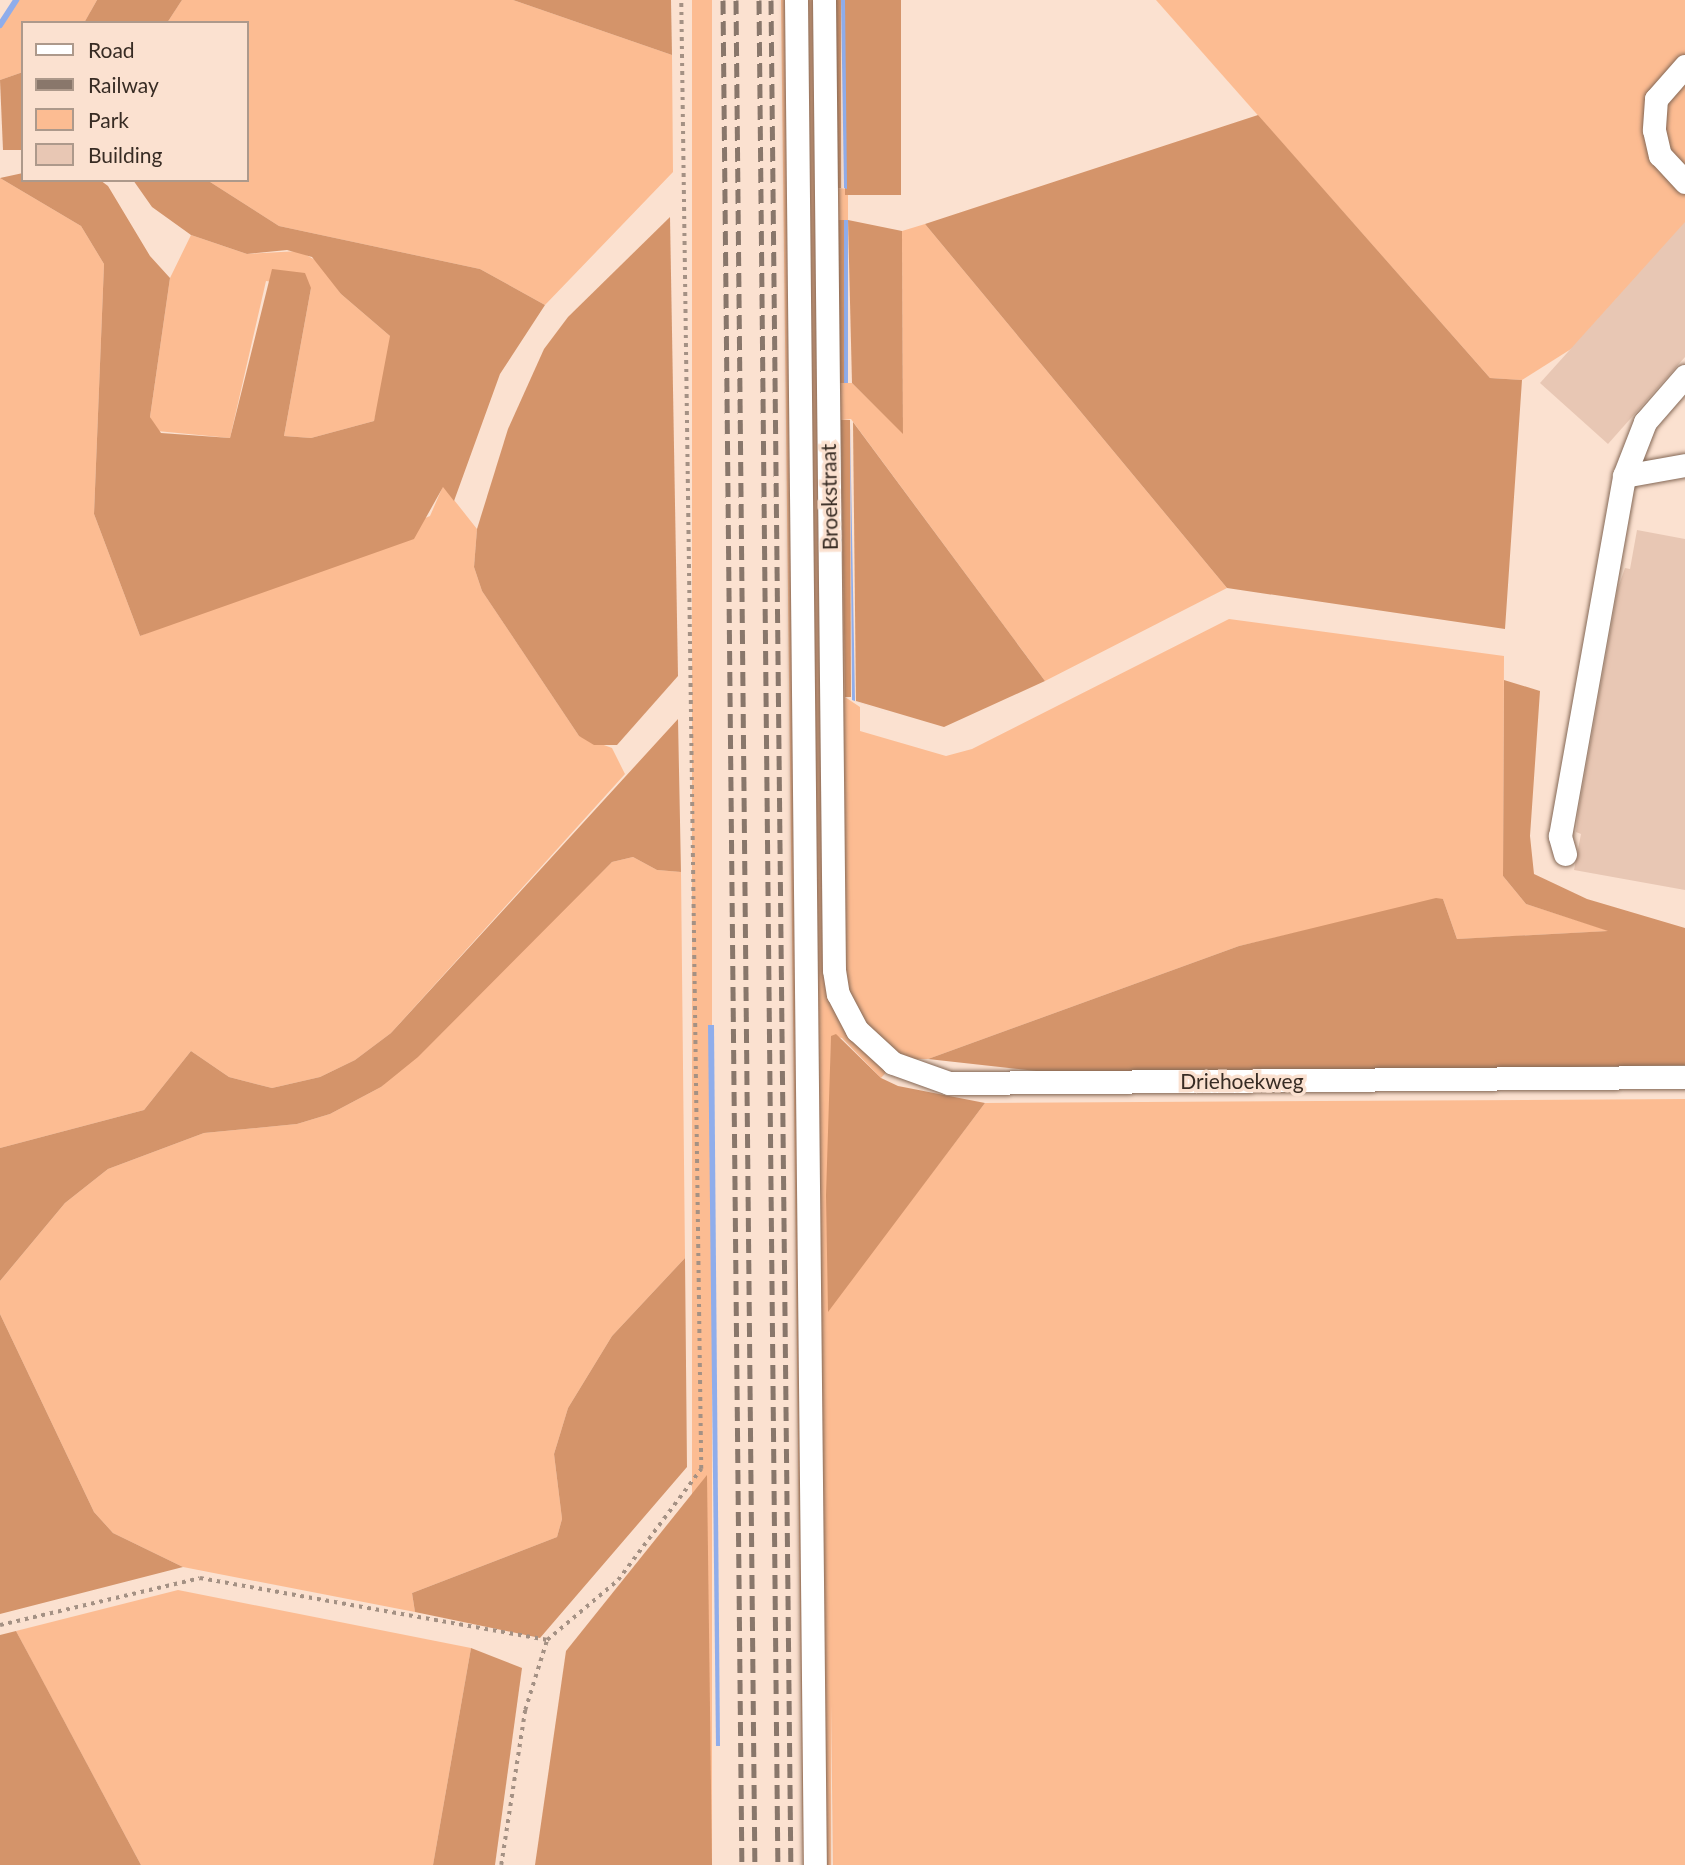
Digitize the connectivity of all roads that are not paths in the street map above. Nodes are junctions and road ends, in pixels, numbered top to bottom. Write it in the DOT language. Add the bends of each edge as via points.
graph roads {
  1 [pos="796,0"];
  2 [pos="824,0"];
  3 [pos="1685,66"];
  4 [pos="1685,182"];
  5 [pos="1685,376"];
  6 [pos="1685,465"];
  7 [pos="1624,476"];
  8 [pos="1565,854"];
  9 [pos="841,1002"];
  10 [pos="806,1040"];
  11 [pos="1685,1077"];
  12 [pos="815,1865"];
  1 -- 10 [label="street"];
  2 -- 9 [label="street, Broekstraat"];
  3 -- 4 [label="street" via="1656,99 1654,130 1660,155"];
  5 -- 7 [label="street" via="1645,422"];
  6 -- 7 [label="street"];
  7 -- 8 [label="street" via="1560,836"];
  9 -- 10 [label="street" via="816,1016"];
  9 -- 11 [label="street, Driehoekweg" via="864,1038 893,1063 949,1083"];
  10 -- 12 [label="street"];
}
